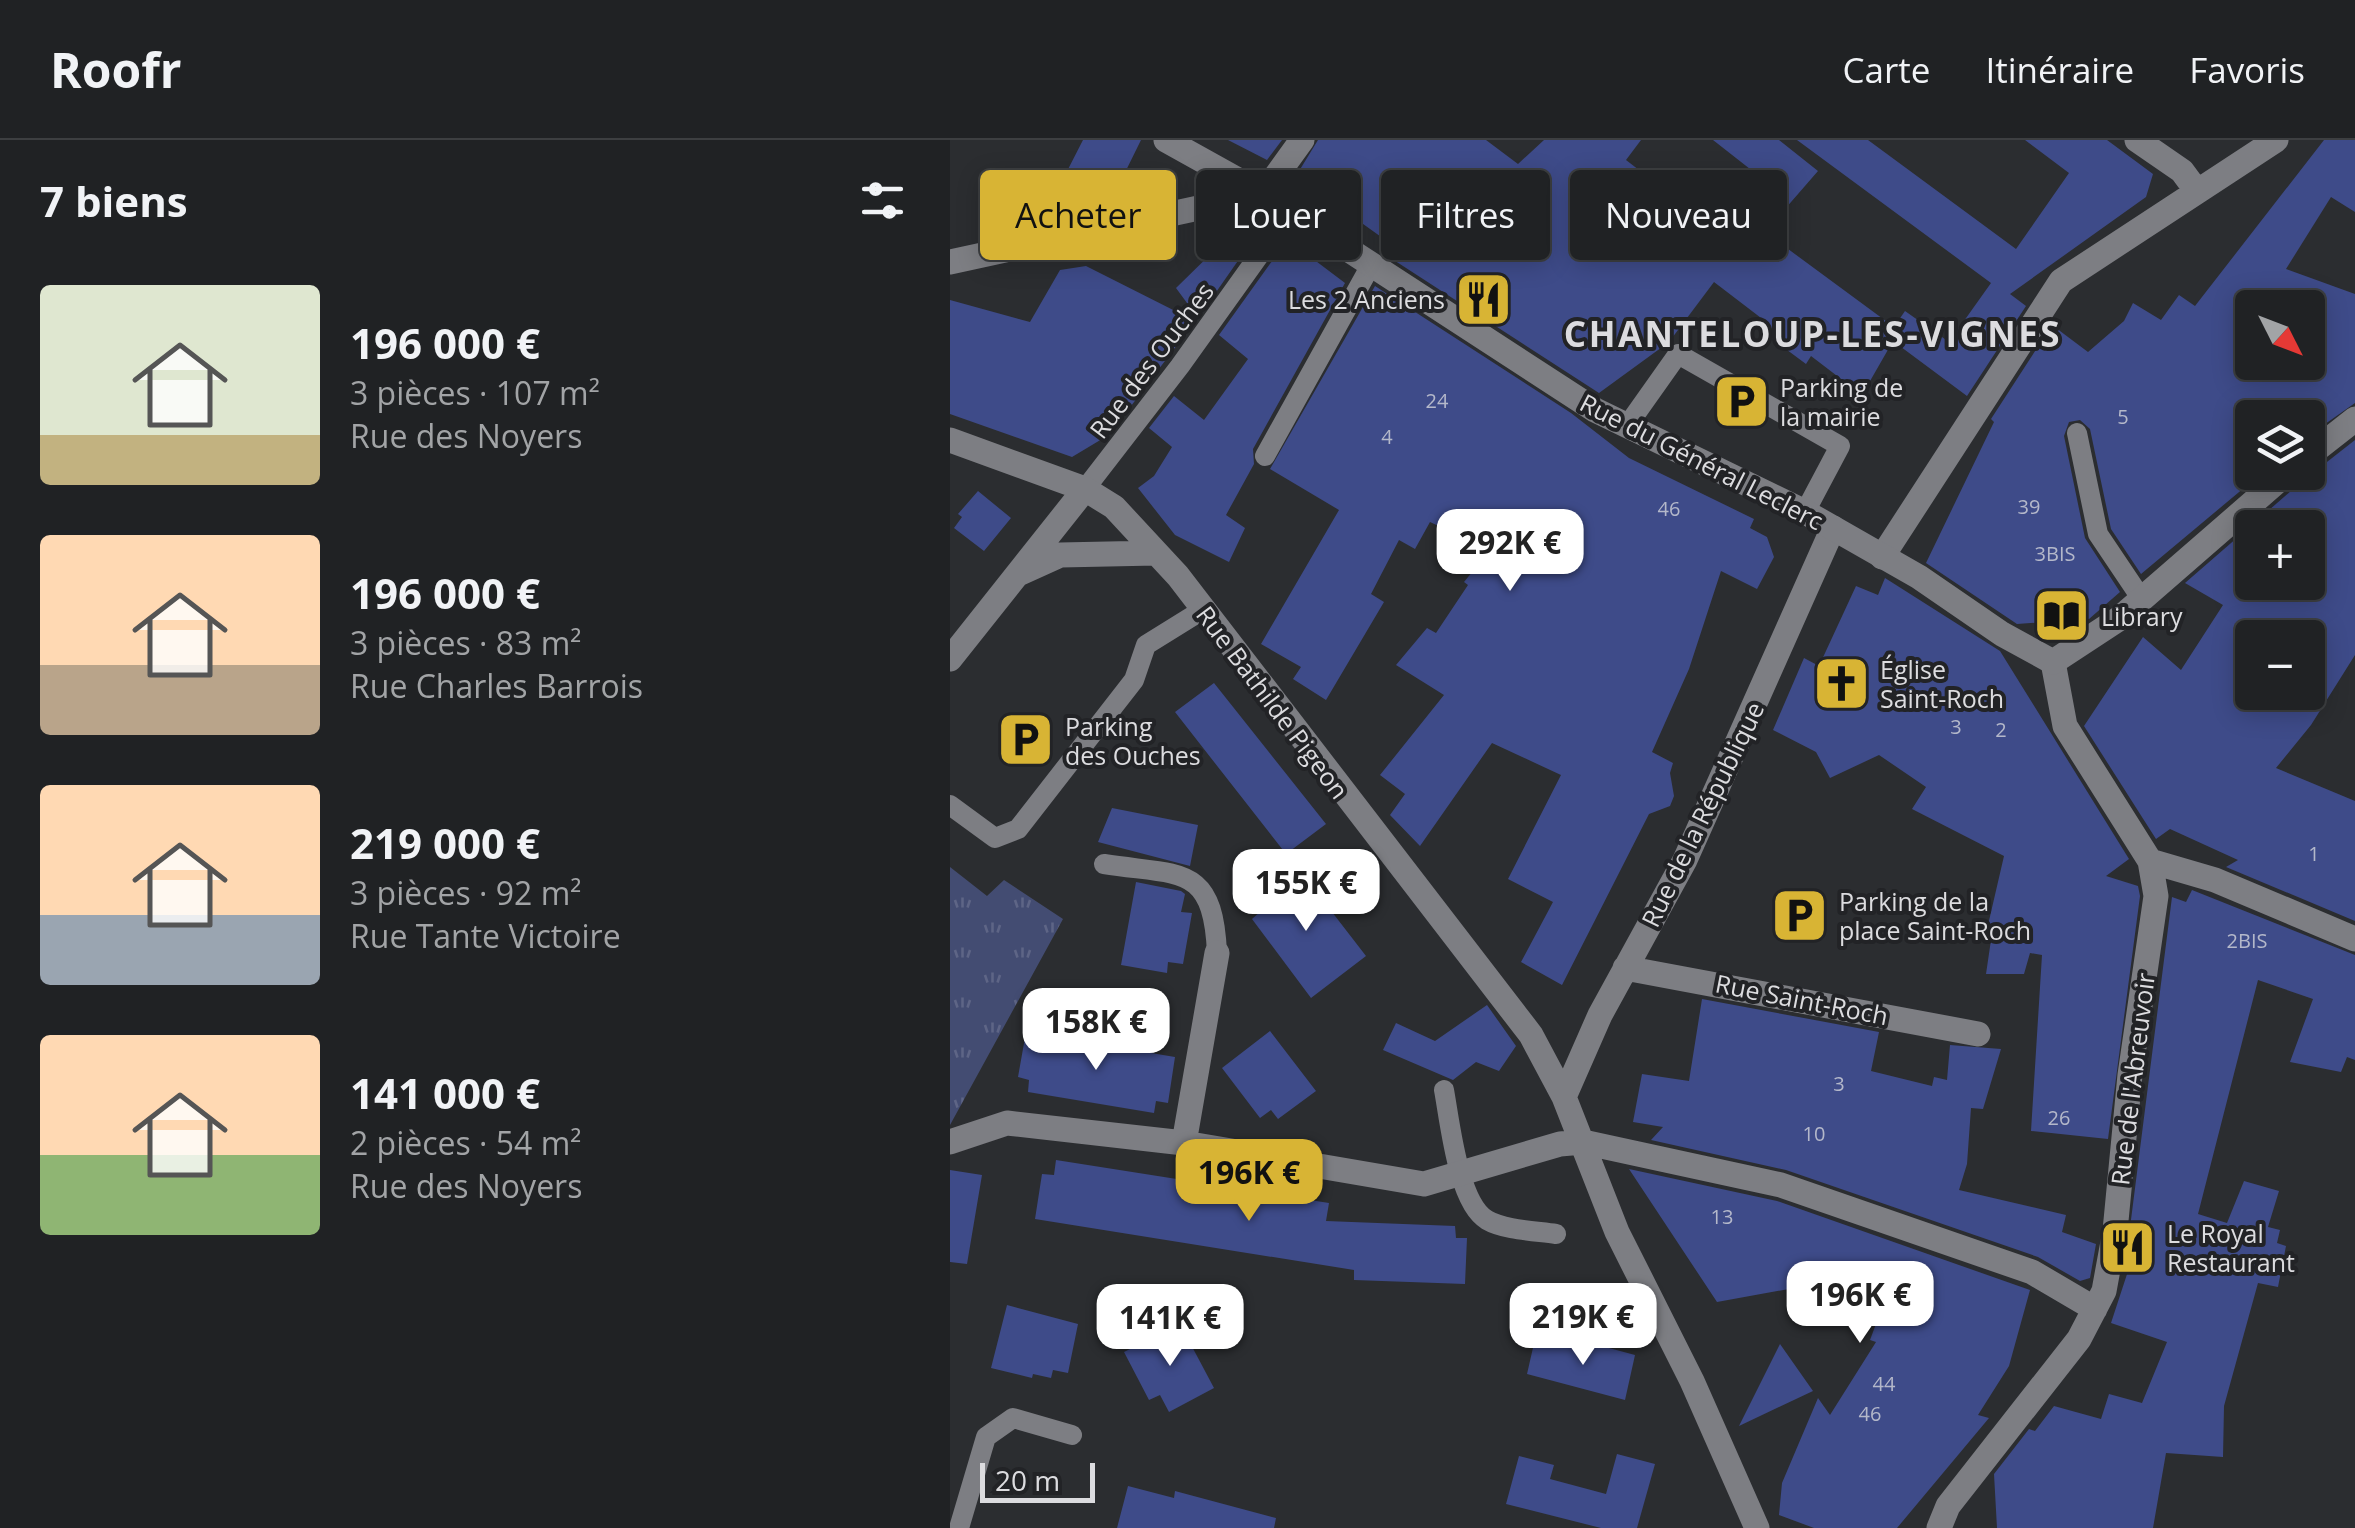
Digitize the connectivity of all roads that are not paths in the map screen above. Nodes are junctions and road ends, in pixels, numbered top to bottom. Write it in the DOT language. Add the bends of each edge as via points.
graph roads {
  1 [pos="1166,140"];
  2 [pos="1302,140"];
  3 [pos="2136,140"];
  4 [pos="2276,140"];
  5 [pos="1220,170"];
  6 [pos="1280,170"];
  7 [pos="2196,190"];
  8 [pos="1196,209"];
  9 [pos="1361,258"];
  10 [pos="1256,260"];
  11 [pos="950,262"];
  12 [pos="1371,265"];
  13 [pos="2355,419"];
  14 [pos="1627,426"];
  15 [pos="2077,434"];
  16 [pos="950,440"];
  17 [pos="2325,443"];
  18 [pos="1265,456"];
  19 [pos="1085,489"];
  20 [pos="2267,490"];
  21 [pos="1805,512"];
  22 [pos="1833,528"];
  23 [pos="1156,553"];
  24 [pos="1882,557"];
  25 [pos="1018,574"];
  26 [pos="2141,598"];
  27 [pos="1204,610"];
  28 [pos="950,659"];
  29 [pos="2053,662"];
  30 [pos="950,805"];
  31 [pos="2150,861"];
  32 [pos="1104,864"];
  33 [pos="2355,939"];
  34 [pos="1217,953"];
  35 [pos="1625,968"];
  36 [pos="1978,1034"];
  37 [pos="1444,1090"];
  38 [pos="1564,1096"];
  39 [pos="950,1142"];
  40 [pos="1184,1142"];
  41 [pos="1583,1142"];
  42 [pos="1461,1176"];
  43 [pos="1556,1234"];
  44 [pos="2095,1309"];
  45 [pos="1072,1434"];
  46 [pos="959,1528"];
  47 [pos="1756,1528"];
  48 [pos="1939,1528"];
  1 -- 5 [label="street, Rue du Général Leclerc"];
  2 -- 6 [label="street"];
  3 -- 7 [label="street"];
  4 -- 7 [label="street"];
  7 -- 24 [label="street" via="2061,281"];
  8 -- 11 [label="street"];
  9 -- 12 [label="street, Rue du Général Leclerc"];
  10 -- 19 [label="lane, Rue des Ouches"];
  12 -- 14 [label="street, Rue du Général Leclerc"];
  12 -- 18 [label="lane"];
  13 -- 17 [label="street"];
  14 -- 21 [label="street, Rue du Général Leclerc"];
  14 -- 21 [label="lane" via="1678,354 1840,446"];
  15 -- 26 [label="lane" via="2098,534"];
  16 -- 19 [label="street, Rue Bathilde Pigeon"];
  19 -- 23 [label="street, Rue Bathilde Pigeon" via="1114,507"];
  19 -- 25 [label="street"];
  20 -- 26 [label="street"];
  21 -- 22 [label="street, Rue du Général Leclerc"];
  22 -- 24 [label="street, Rue du Général Leclerc"];
  22 -- 35 [label="street, Rue de la République" via="1686,860"];
  23 -- 25 [label="street" via="1060,555"];
  23 -- 27 [label="street, Rue Bathilde Pigeon"];
  24 -- 29 [label="street, Rue du Général Leclerc"];
  25 -- 28 [label="street"];
  26 -- 29 [label="street"];
  27 -- 30 [label="lane" via="1146,645 1134,680 1018,829 994,838"];
  27 -- 38 [label="street, Rue Bathilde Pigeon" via="1531,1035"];
  29 -- 31 [label="street, Rue de l'Abreuvoir" via="2065,726"];
  31 -- 33 [label="street" via="2216,880"];
  31 -- 44 [label="street, Rue de l'Abreuvoir" via="2156,896 2114,1231"];
  32 -- 34 [label="lane" via="1185,876 1200,885 1215,918"];
  34 -- 40 [label="street"];
  35 -- 36 [label="street, Rue Saint-Roch"];
  35 -- 38 [label="street, Rue de la République"];
  37 -- 42 [label="lane"];
  38 -- 41 [label="street, Rue Bathilde Pigeon"];
  39 -- 40 [label="street" via="1007,1123"];
  40 -- 42 [label="street" via="1424,1184"];
  41 -- 42 [label="street"];
  41 -- 44 [label="street" via="1782,1185 2032,1272"];
  41 -- 47 [label="street, Rue Bathilde Pigeon" via="1617,1232"];
  42 -- 43 [label="lane" via="1488,1221"];
  44 -- 48 [label="street, Rue de l'Abreuvoir" via="2079,1339 1948,1506"];
  45 -- 46 [label="lane" via="1013,1418 986,1437"];
}
